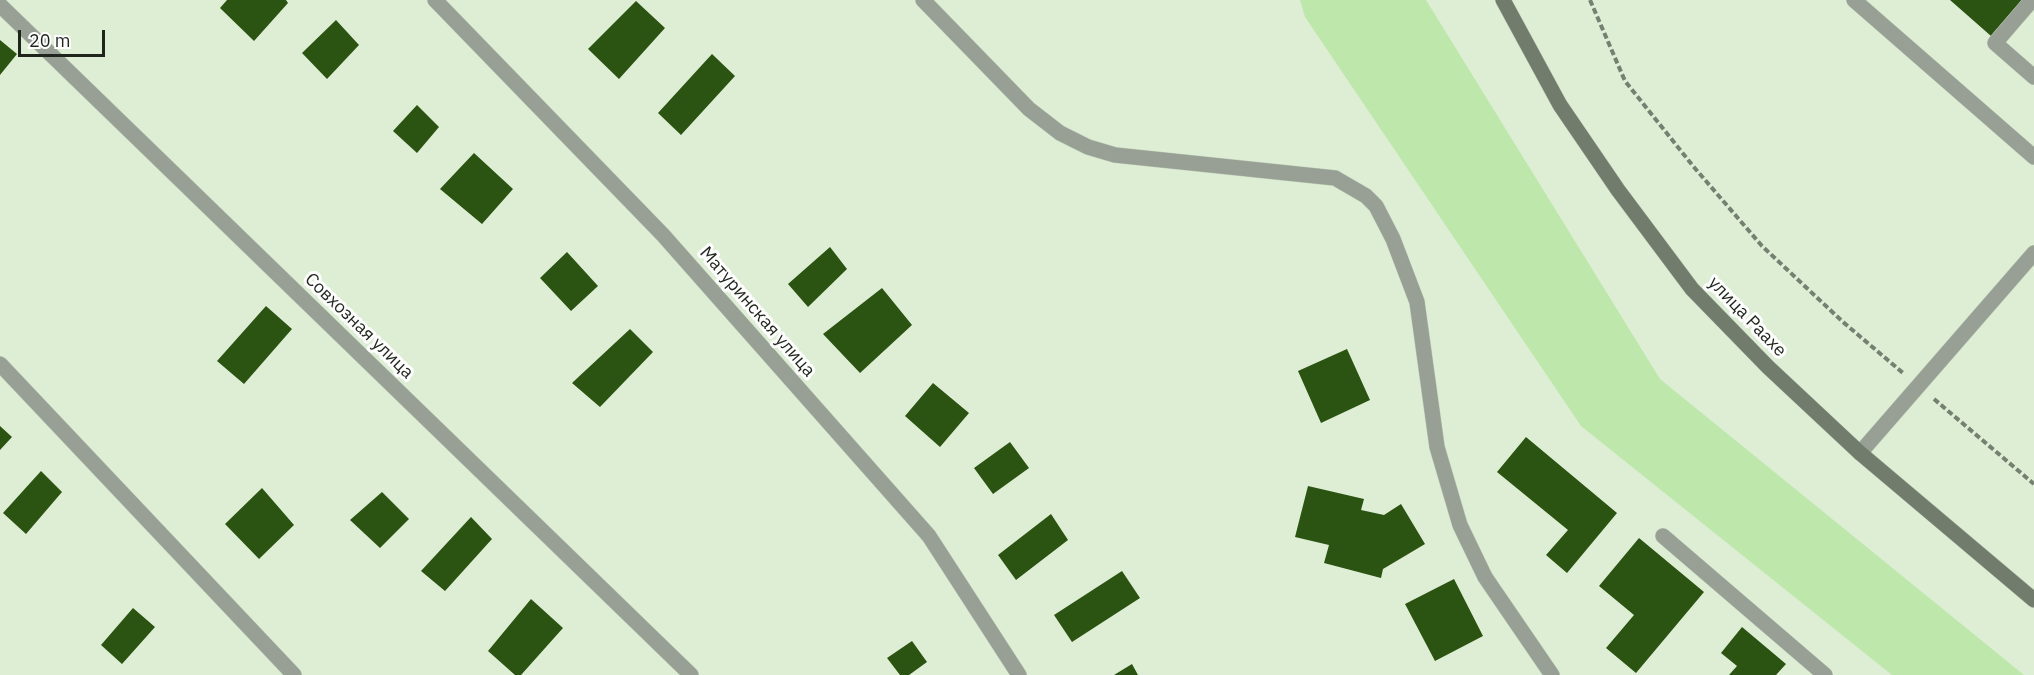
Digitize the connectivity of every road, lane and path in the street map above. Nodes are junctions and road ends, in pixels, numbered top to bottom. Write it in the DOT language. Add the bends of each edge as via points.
graph roads {
  1 [pos="435,0"];
  2 [pos="923,0"];
  3 [pos="1503,0"];
  4 [pos="1590,0"];
  5 [pos="1854,0"];
  6 [pos="2032,0"];
  7 [pos="0,5"];
  8 [pos="2034,77"];
  9 [pos="2034,157"];
  10 [pos="2034,253"];
  11 [pos="0,364"];
  12 [pos="1919,386"];
  13 [pos="1860,453"];
  14 [pos="2034,484"];
  15 [pos="1663,536"];
  16 [pos="2034,600"];
  17 [pos="294,675"];
  18 [pos="691,675"];
  19 [pos="1019,675"];
  20 [pos="1552,675"];
  21 [pos="1825,675"];
  1 -- 19 [label="street, Матуринская улица" via="663,235 929,537"];
  2 -- 20 [label="street" via="1029,109 1060,133 1088,147 1115,155 1335,178 1376,206 1393,238 1417,302 1437,447 1461,525 1485,577"];
  3 -- 13 [label="main road, улица Раахе" via="1560,105 1692,289"];
  4 -- 12 [label="path" via="1625,81 1693,166 1762,246"];
  5 -- 9 [label="street"];
  6 -- 8 [label="street" via="1995,43"];
  7 -- 18 [label="street, Совхозная улица"];
  10 -- 12 [label="street"];
  11 -- 17 [label="street"];
  12 -- 13 [label="street"];
  12 -- 14 [label="path"];
  13 -- 16 [label="main road, улица Раахе"];
  15 -- 21 [label="street"];
}
